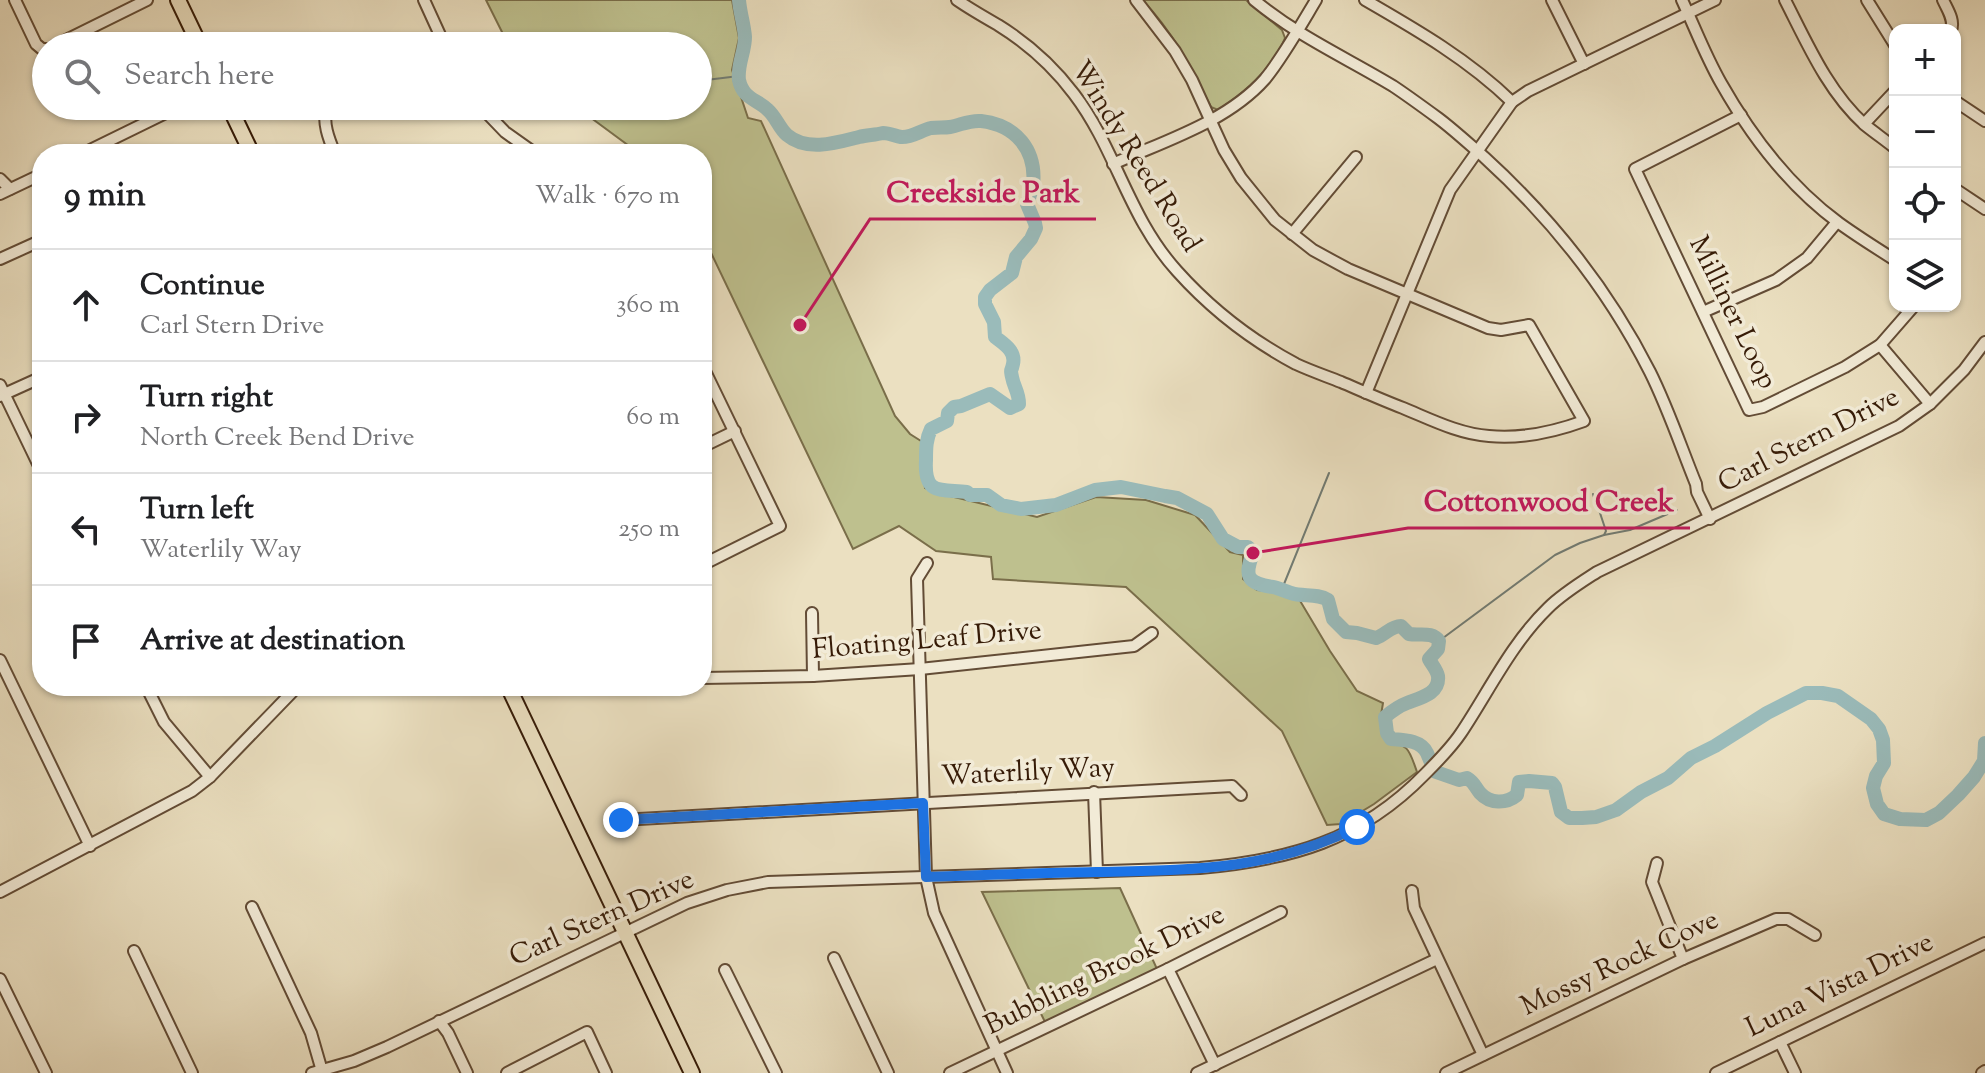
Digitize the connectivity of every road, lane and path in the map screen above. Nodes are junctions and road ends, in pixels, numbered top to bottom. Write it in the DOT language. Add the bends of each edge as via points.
graph roads {
  1 [pos="15,0"];
  2 [pos="147,0"];
  3 [pos="178,0"];
  4 [pos="424,0"];
  5 [pos="957,0"];
  6 [pos="1136,0"];
  7 [pos="1254,0"];
  8 [pos="1316,0"];
  9 [pos="1365,0"];
  10 [pos="1552,0"];
  11 [pos="1682,0"];
  12 [pos="1715,0"];
  13 [pos="1785,0"];
  14 [pos="1867,0"];
  15 [pos="1943,0"];
  16 [pos="1688,13"];
  17 [pos="1952,24"];
  18 [pos="82,32"];
  19 [pos="193,32"];
  20 [pos="439,32"];
  21 [pos="1296,32"];
  22 [pos="32,36"];
  23 [pos="1889,37"];
  24 [pos="1584,64"];
  25 [pos="1890,96"];
  26 [pos="1512,102"];
  27 [pos="1961,105"];
  28 [pos="1741,115"];
  29 [pos="151,120"];
  30 [pos="236,120"];
  31 [pos="324,120"];
  32 [pos="493,120"];
  33 [pos="1210,121"];
  34 [pos="1985,121"];
  35 [pos="1864,124"];
  36 [pos="1889,143"];
  37 [pos="102,144"];
  38 [pos="247,144"];
  39 [pos="331,144"];
  40 [pos="522,144"];
  41 [pos="1477,151"];
  42 [pos="1356,157"];
  43 [pos="1113,164"];
  44 [pos="0,179"];
  45 [pos="32,179"];
  46 [pos="5,192"];
  47 [pos="1961,193"];
  48 [pos="1985,209"];
  49 [pos="1837,222"];
  50 [pos="1292,234"];
  51 [pos="32,245"];
  52 [pos="1889,256"];
  53 [pos="0,259"];
  54 [pos="1407,294"];
  55 [pos="1703,312"];
  56 [pos="1909,312"];
  57 [pos="1985,342"];
  58 [pos="1880,345"];
  59 [pos="32,381"];
  60 [pos="712,385"];
  61 [pos="1,392"];
  62 [pos="1366,393"];
  63 [pos="1930,404"];
  64 [pos="735,431"];
  65 [pos="712,442"];
  66 [pos="32,452"];
  67 [pos="1713,517"];
  68 [pos="712,560"];
  69 [pos="927,563"];
  70 [pos="812,613"];
  71 [pos="1152,633"];
  72 [pos="0,660"];
  73 [pos="920,669"];
  74 [pos="813,676"];
  75 [pos="712,678"];
  76 [pos="151,696"];
  77 [pos="288,696"];
  78 [pos="513,696"];
  79 [pos="210,777"];
  80 [pos="1094,792"];
  81 [pos="1241,795"];
  82 [pos="923,803"];
  83 [pos="621,820"];
  84 [pos="90,846"];
  85 [pos="1657,863"];
  86 [pos="1097,872"];
  87 [pos="926,877"];
  88 [pos="1412,891"];
  89 [pos="0,892"];
  90 [pos="252,907"];
  91 [pos="1281,912"];
  92 [pos="625,933"];
  93 [pos="1815,935"];
  94 [pos="1985,943"];
  95 [pos="134,951"];
  96 [pos="834,958"];
  97 [pos="1437,959"];
  98 [pos="1683,959"];
  99 [pos="1168,969"];
  100 [pos="725,970"];
  101 [pos="0,979"];
  102 [pos="439,1021"];
  103 [pos="1780,1042"];
  104 [pos="997,1050"];
  105 [pos="1483,1055"];
  106 [pos="1215,1065"];
  107 [pos="317,1072"];
  108 [pos="46,1073"];
  109 [pos="192,1073"];
  110 [pos="467,1073"];
  111 [pos="507,1073"];
  112 [pos="606,1073"];
  113 [pos="692,1073"];
  114 [pos="776,1073"];
  115 [pos="888,1073"];
  116 [pos="950,1073"];
  117 [pos="1007,1073"];
  118 [pos="1197,1073"];
  119 [pos="1446,1073"];
  120 [pos="1716,1073"];
  121 [pos="1795,1073"];
  1 -- 22 [label="street"];
  2 -- 18 [label="street"];
  3 -- 19 [label="main road"];
  4 -- 20 [label="street"];
  5 -- 43 [label="street, Windy Reed Road" via="1020,40 1056,71"];
  6 -- 33 [label="street" via="1175,51"];
  7 -- 21 [label="street"];
  8 -- 21 [label="street"];
  9 -- 26 [label="street" via="1465,63"];
  10 -- 24 [label="street"];
  11 -- 16 [label="street"];
  12 -- 16 [label="street"];
  13 -- 35 [label="street" via="1828,81"];
  14 -- 23 [label="street"];
  15 -- 17 [label="street"];
  16 -- 24 [label="street"];
  16 -- 28 [label="street"];
  21 -- 33 [label="street" via="1266,78"];
  21 -- 41 [label="street" via="1394,87"];
  24 -- 26 [label="street"];
  25 -- 35 [label="street"];
  26 -- 41 [label="street"];
  27 -- 34 [label="street"];
  28 -- 49 [label="street" via="1770,157"];
  28 -- 55 [label="street, Milliner Loop" via="1635,169"];
  29 -- 37 [label="street"];
  30 -- 38 [label="main road"];
  31 -- 39 [label="street"];
  32 -- 40 [label="street"];
  33 -- 43 [label="street"];
  33 -- 50 [label="street" via="1248,188"];
  35 -- 36 [label="street"];
  41 -- 54 [label="street" via="1450,190"];
  41 -- 67 [label="street" via="1545,218 1624,327"];
  42 -- 50 [label="street"];
  43 -- 62 [label="street, Windy Reed Road" via="1156,246 1201,296 1247,334 1298,364"];
  44 -- 46 [label="street"];
  45 -- 46 [label="street"];
  47 -- 48 [label="street"];
  49 -- 52 [label="street"];
  49 -- 55 [label="street" via="1797,266"];
  50 -- 54 [label="street" via="1348,269"];
  51 -- 53 [label="street"];
  54 -- 62 [label="street"];
  54 -- 62 [label="street, Windy Reed Road" via="1488,328 1529,325 1584,421 1519,436 1486,436"];
  55 -- 58 [label="street, Milliner Loop" via="1749,410 1845,367"];
  56 -- 58 [label="street, Milliner Loop"];
  57 -- 63 [label="street, Carl Stern Drive"];
  58 -- 63 [label="street"];
  59 -- 61 [label="street"];
  60 -- 64 [label="street"];
  61 -- 66 [label="street"];
  63 -- 67 [label="street, Carl Stern Drive" via="1899,426"];
  64 -- 65 [label="street"];
  64 -- 68 [label="street" via="780,526"];
  67 -- 86 [label="street, Carl Stern Drive" via="1597,572 1549,606 1514,647 1459,737 1411,789 1357,827 1333,840 1247,864"];
  69 -- 73 [label="street" via="917,579"];
  70 -- 74 [label="street"];
  71 -- 73 [label="street, Floating Leaf Drive" via="1134,646"];
  72 -- 84 [label="street"];
  73 -- 74 [label="street, Floating Leaf Drive"];
  73 -- 82 [label="street"];
  74 -- 75 [label="street, Floating Leaf Drive"];
  76 -- 79 [label="street" via="164,722"];
  77 -- 79 [label="street"];
  78 -- 92 [label="main road"];
  79 -- 84 [label="street"];
  80 -- 81 [label="street, Waterlily Way" via="1232,786"];
  80 -- 82 [label="street, Waterlily Way"];
  80 -- 86 [label="street"];
  82 -- 83 [label="street, Waterlily Way"];
  82 -- 87 [label="street"];
  84 -- 89 [label="street"];
  85 -- 98 [label="street" via="1652,882"];
  86 -- 87 [label="street, Carl Stern Drive"];
  87 -- 92 [label="street, Carl Stern Drive" via="768,882 687,903"];
  87 -- 104 [label="street" via="934,913"];
  88 -- 97 [label="street"];
  90 -- 107 [label="street" via="311,1033"];
  91 -- 99 [label="street, Bubbling Brook Drive"];
  92 -- 102 [label="street, Carl Stern Drive"];
  92 -- 113 [label="main road"];
  93 -- 98 [label="street, Mossy Rock Cove" via="1788,919 1776,919"];
  94 -- 103 [label="street, Luna Vista Drive"];
  95 -- 109 [label="street"];
  96 -- 115 [label="street"];
  97 -- 105 [label="street"];
  97 -- 106 [label="street"];
  98 -- 105 [label="street, Mossy Rock Cove"];
  99 -- 104 [label="street, Bubbling Brook Drive"];
  99 -- 106 [label="street"];
  100 -- 114 [label="street"];
  101 -- 108 [label="street"];
  102 -- 107 [label="street, Carl Stern Drive" via="354,1061"];
  102 -- 110 [label="street"];
  103 -- 120 [label="street, Luna Vista Drive"];
  103 -- 121 [label="street"];
  104 -- 116 [label="street, Bubbling Brook Drive"];
  104 -- 117 [label="street"];
  105 -- 119 [label="street, Mossy Rock Cove"];
  106 -- 118 [label="street"];
  111 -- 112 [label="street" via="587,1032"];
}
